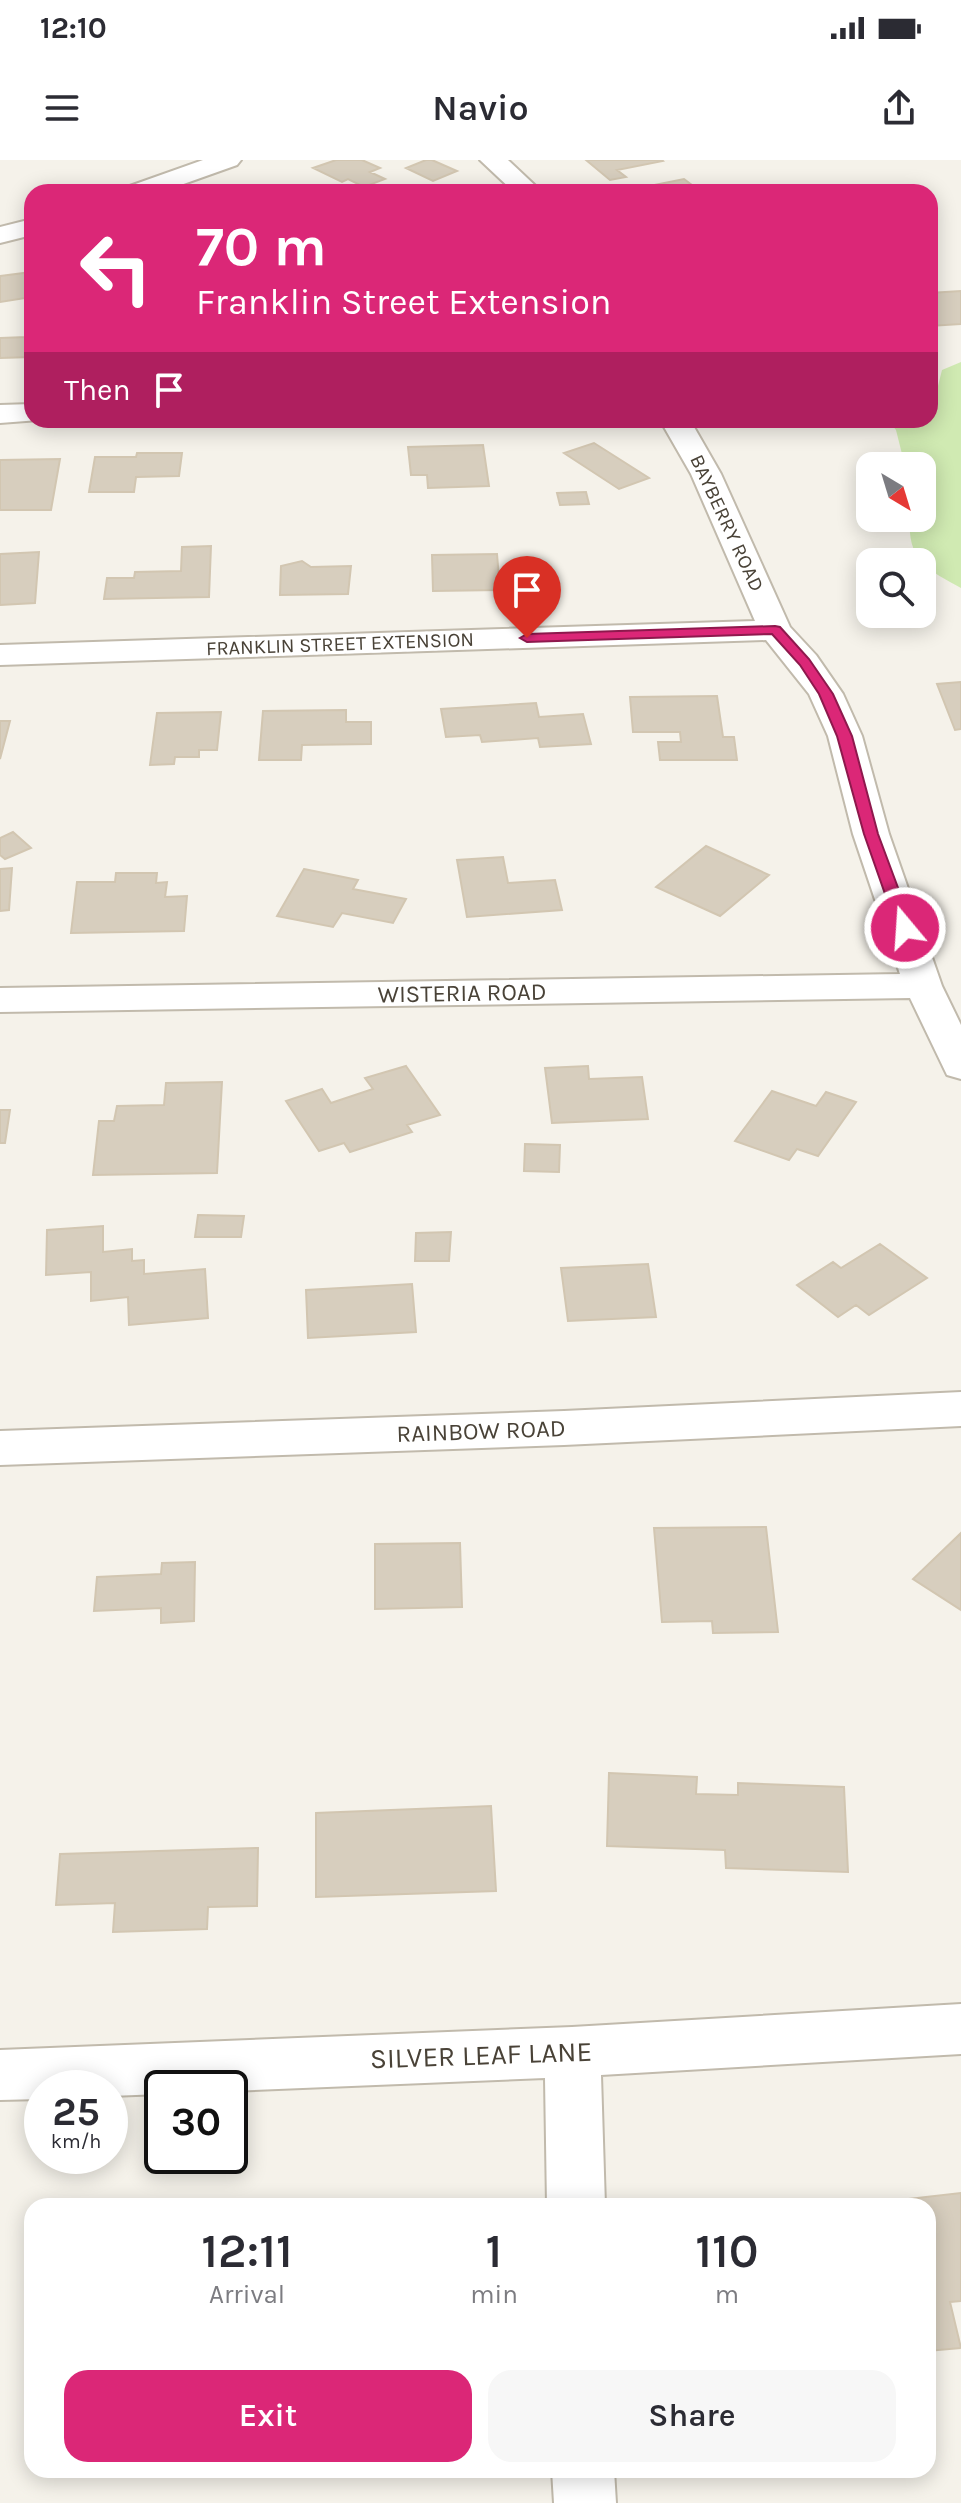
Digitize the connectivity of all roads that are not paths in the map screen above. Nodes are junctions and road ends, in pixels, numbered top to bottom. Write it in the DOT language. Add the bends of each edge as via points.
graph roads {
  1 [pos="228,160"];
  2 [pos="493,160"];
  3 [pos="159,184"];
  4 [pos="520,184"];
  5 [pos="24,229"];
  6 [pos="0,235"];
  7 [pos="24,413"];
  8 [pos="0,414"];
  9 [pos="680,428"];
  10 [pos="775,630"];
  11 [pos="0,655"];
  12 [pos="923,986"];
  13 [pos="0,1000"];
  14 [pos="961,1066"];
  15 [pos="961,1409"];
  16 [pos="0,1448"];
  17 [pos="961,2029"];
  18 [pos="572,2052"];
  19 [pos="0,2075"];
  20 [pos="576,2198"];
  21 [pos="583,2478"];
  22 [pos="585,2503"];
  1 -- 3 [label="street"];
  2 -- 4 [label="street"];
  5 -- 6 [label="street"];
  7 -- 8 [label="street"];
  9 -- 10 [label="street, BAYBERRY ROAD" via="706,474"];
  10 -- 11 [label="street, FRANKLIN STREET EXTENSION"];
  10 -- 12 [label="street, BAYBERRY ROAD" via="826,694 845,736 871,834"];
  12 -- 13 [label="street, WISTERIA ROAD"];
  12 -- 14 [label="street, BAYBERRY ROAD"];
  15 -- 16 [label="street, RAINBOW ROAD"];
  17 -- 18 [label="street, SILVER LEAF LANE"];
  18 -- 19 [label="street, SILVER LEAF LANE"];
  18 -- 20 [label="street"];
  21 -- 22 [label="street"];
}
